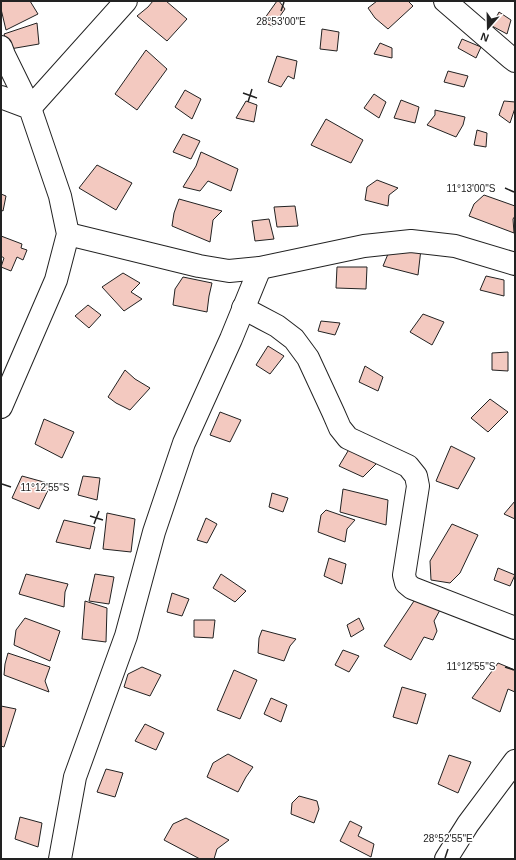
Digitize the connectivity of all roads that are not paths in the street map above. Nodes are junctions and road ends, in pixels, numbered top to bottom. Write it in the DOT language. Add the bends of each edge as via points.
graph roads {
  1 [pos="126,1"];
  2 [pos="445,1"];
  3 [pos="1,47"];
  4 [pos="515,61"];
  5 [pos="1,97"];
  6 [pos="30,108"];
  7 [pos="68,234"];
  8 [pos="515,264"];
  9 [pos="260,268"];
  10 [pos="243,308"];
  11 [pos="1,407"];
  12 [pos="515,628"];
  13 [pos="515,761"];
  14 [pos="60,859"];
  15 [pos="446,859"];
  1 -- 6 [label="street"];
  2 -- 4 [label="street"];
  3 -- 6 [label="street"];
  5 -- 6 [label="street"];
  6 -- 7 [label="street" via="60,196"];
  7 -- 9 [label="street" via="199,266 229,271"];
  7 -- 11 [label="street" via="56,280"];
  8 -- 9 [label="street" via="455,246 411,241 364,246"];
  9 -- 10 [label="street"];
  10 -- 12 [label="street" via="277,326 294,339 308,358 340,428 348,438 408,466 416,476 418,486 404,575 406,583 412,588"];
  10 -- 14 [label="street" via="184,443 154,532 126,636 75,777"];
  13 -- 15 [label="street" via="468,824"];
}
